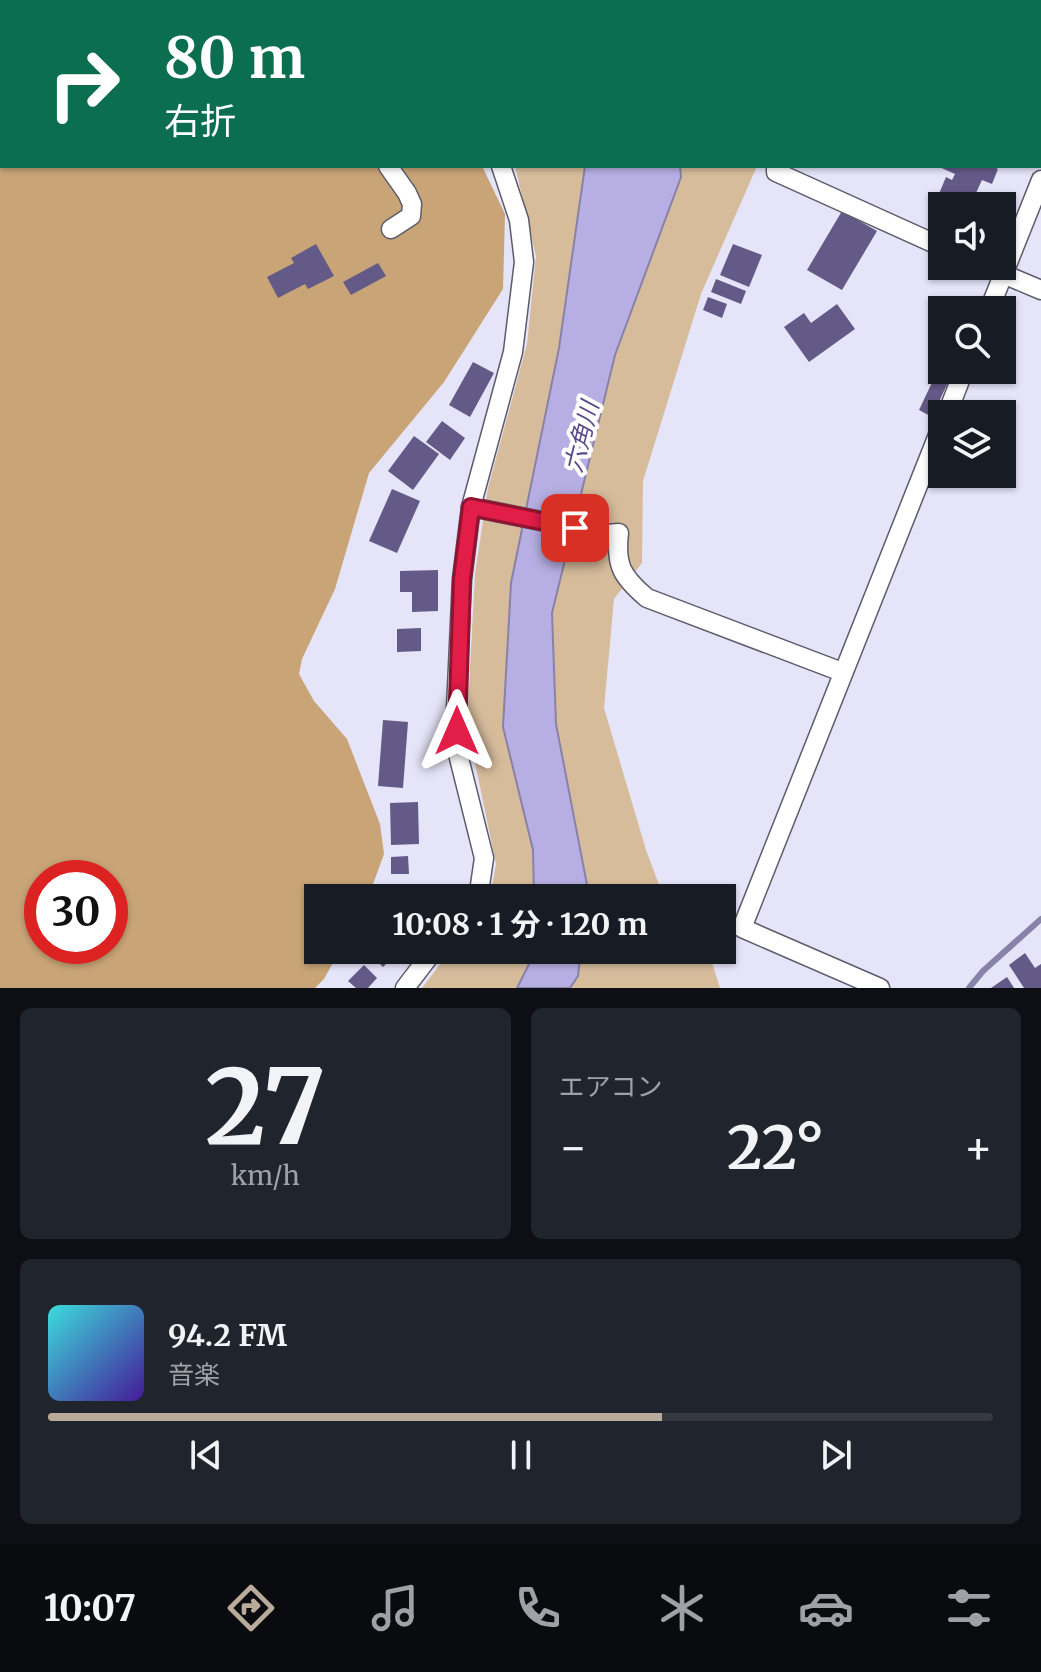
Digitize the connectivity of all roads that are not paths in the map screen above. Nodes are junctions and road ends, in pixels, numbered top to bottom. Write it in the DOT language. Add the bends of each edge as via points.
graph roads {
  1 [pos="389,168"];
  2 [pos="502,168"];
  3 [pos="776,168"];
  4 [pos="1041,180"];
  5 [pos="391,229"];
  6 [pos="928,241"];
  7 [pos="1016,242"];
  8 [pos="1016,279"];
  9 [pos="1041,290"];
  10 [pos="928,460"];
  11 [pos="476,508"];
  12 [pos="842,672"];
  13 [pos="480,884"];
  14 [pos="423,964"];
  15 [pos="405,988"];
  16 [pos="880,988"];
  1 -- 5 [label="street" via="412,204 411,216"];
  2 -- 11 [label="street" via="519,220 524,262 513,352"];
  3 -- 6 [label="street"];
  4 -- 7 [label="street"];
  8 -- 9 [label="street"];
  10 -- 12 [label="street"];
  11 -- 12 [label="street" via="619,533 616,555 629,583 647,598"];
  11 -- 13 [label="street" via="462,579 456,709 458,754 484,858"];
  12 -- 16 [label="street" via="742,928"];
  14 -- 15 [label="street"];
}
